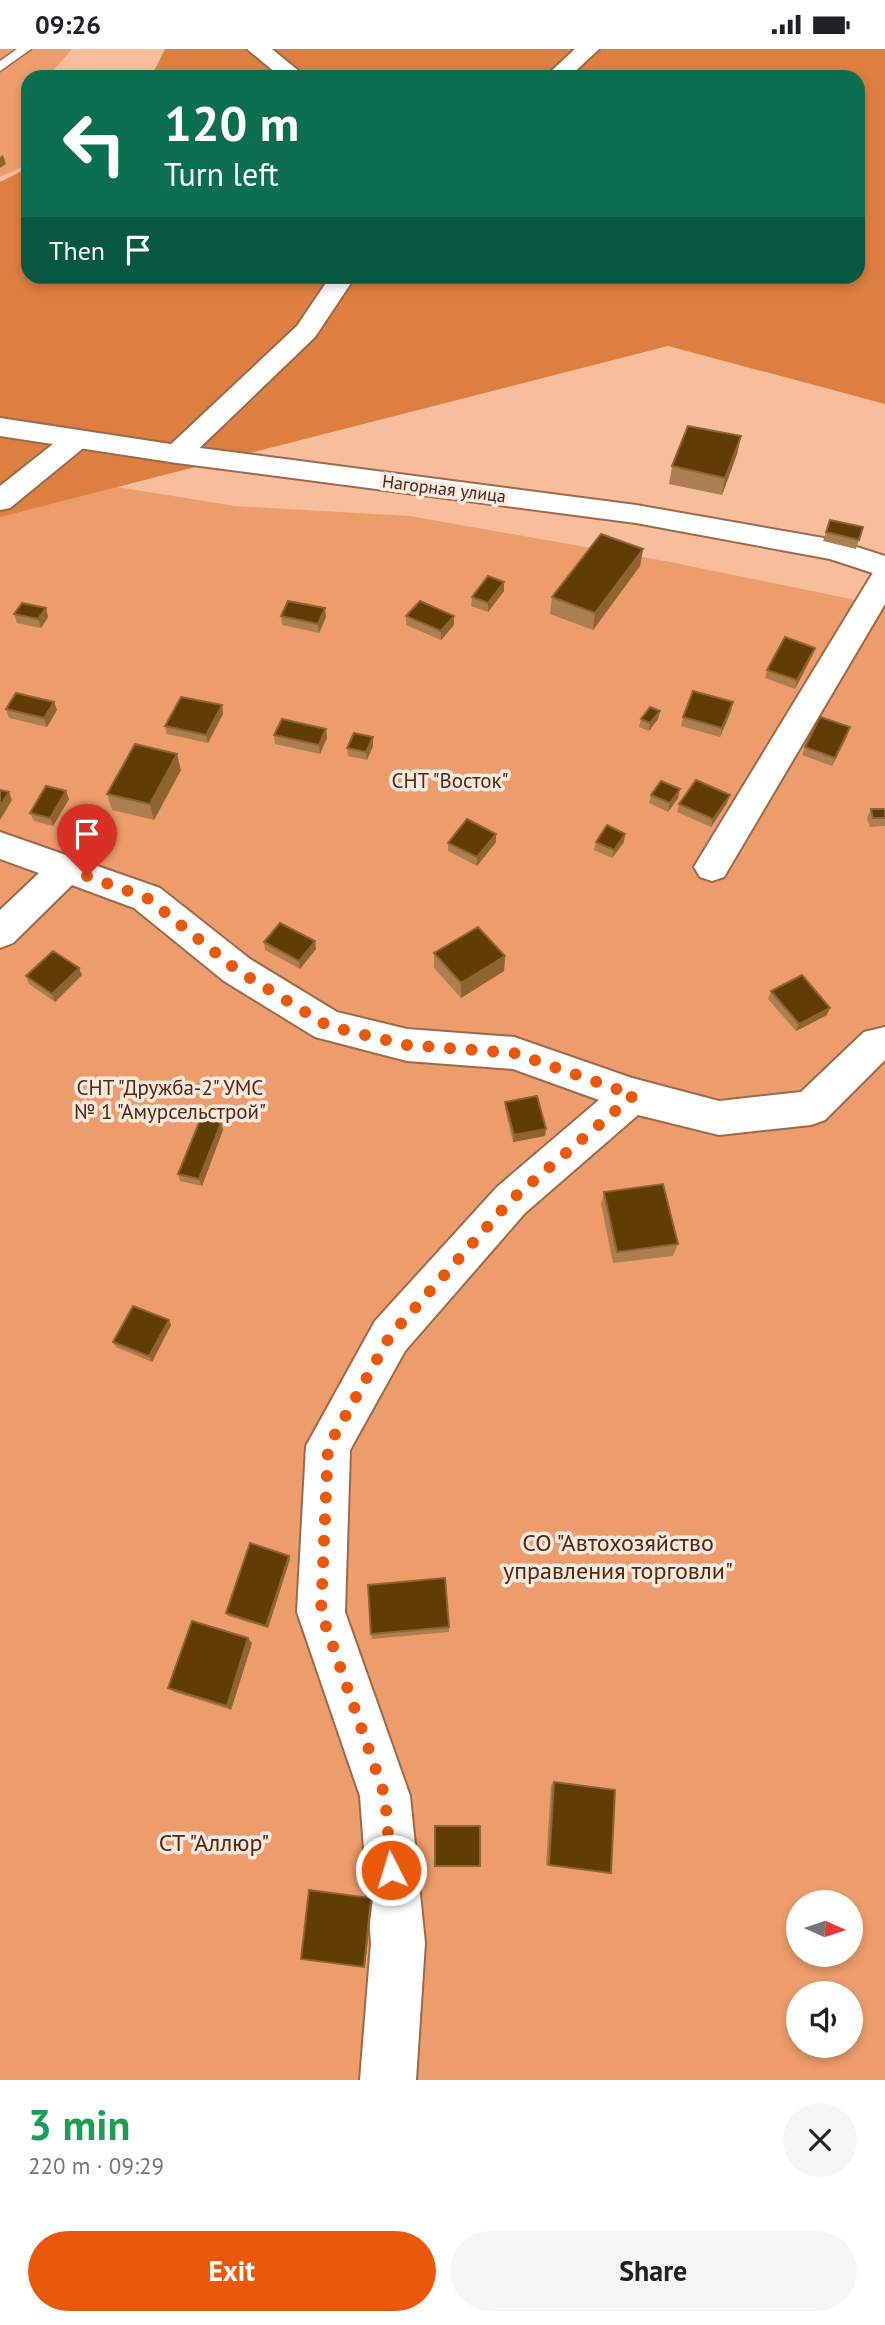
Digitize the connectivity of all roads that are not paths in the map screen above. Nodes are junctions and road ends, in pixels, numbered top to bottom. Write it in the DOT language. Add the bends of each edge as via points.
graph roads {
  1 [pos="25,49"];
  2 [pos="258,49"];
  3 [pos="588,49"];
  4 [pos="0,67"];
  5 [pos="286,70"];
  6 [pos="564,70"];
  7 [pos="337,284"];
  8 [pos="0,427"];
  9 [pos="77,439"];
  10 [pos="177,454"];
  11 [pos="0,501"];
  12 [pos="885,567"];
  13 [pos="885,578"];
  14 [pos="0,845"];
  15 [pos="712,867"];
  16 [pos="67,868"];
  17 [pos="0,933"];
  18 [pos="885,1043"];
  19 [pos="634,1095"];
  20 [pos="388,2080"];
  1 -- 4 [label="lane"];
  2 -- 5 [label="street"];
  3 -- 6 [label="street"];
  7 -- 10 [label="street" via="306,331"];
  8 -- 9 [label="street, Нагорная улица"];
  9 -- 10 [label="street, Нагорная улица"];
  9 -- 11 [label="street"];
  10 -- 12 [label="street, Нагорная улица" via="636,514 835,550"];
  13 -- 15 [label="street"];
  14 -- 16 [label="street"];
  16 -- 17 [label="street"];
  16 -- 19 [label="street" via="147,898 237,970 328,1026 407,1045 514,1053"];
  18 -- 19 [label="street" via="877,1043 811,1108 719,1118"];
  19 -- 20 [label="street" via="511,1200 390,1336 328,1447 321,1612 385,1796 398,1943"];
}
